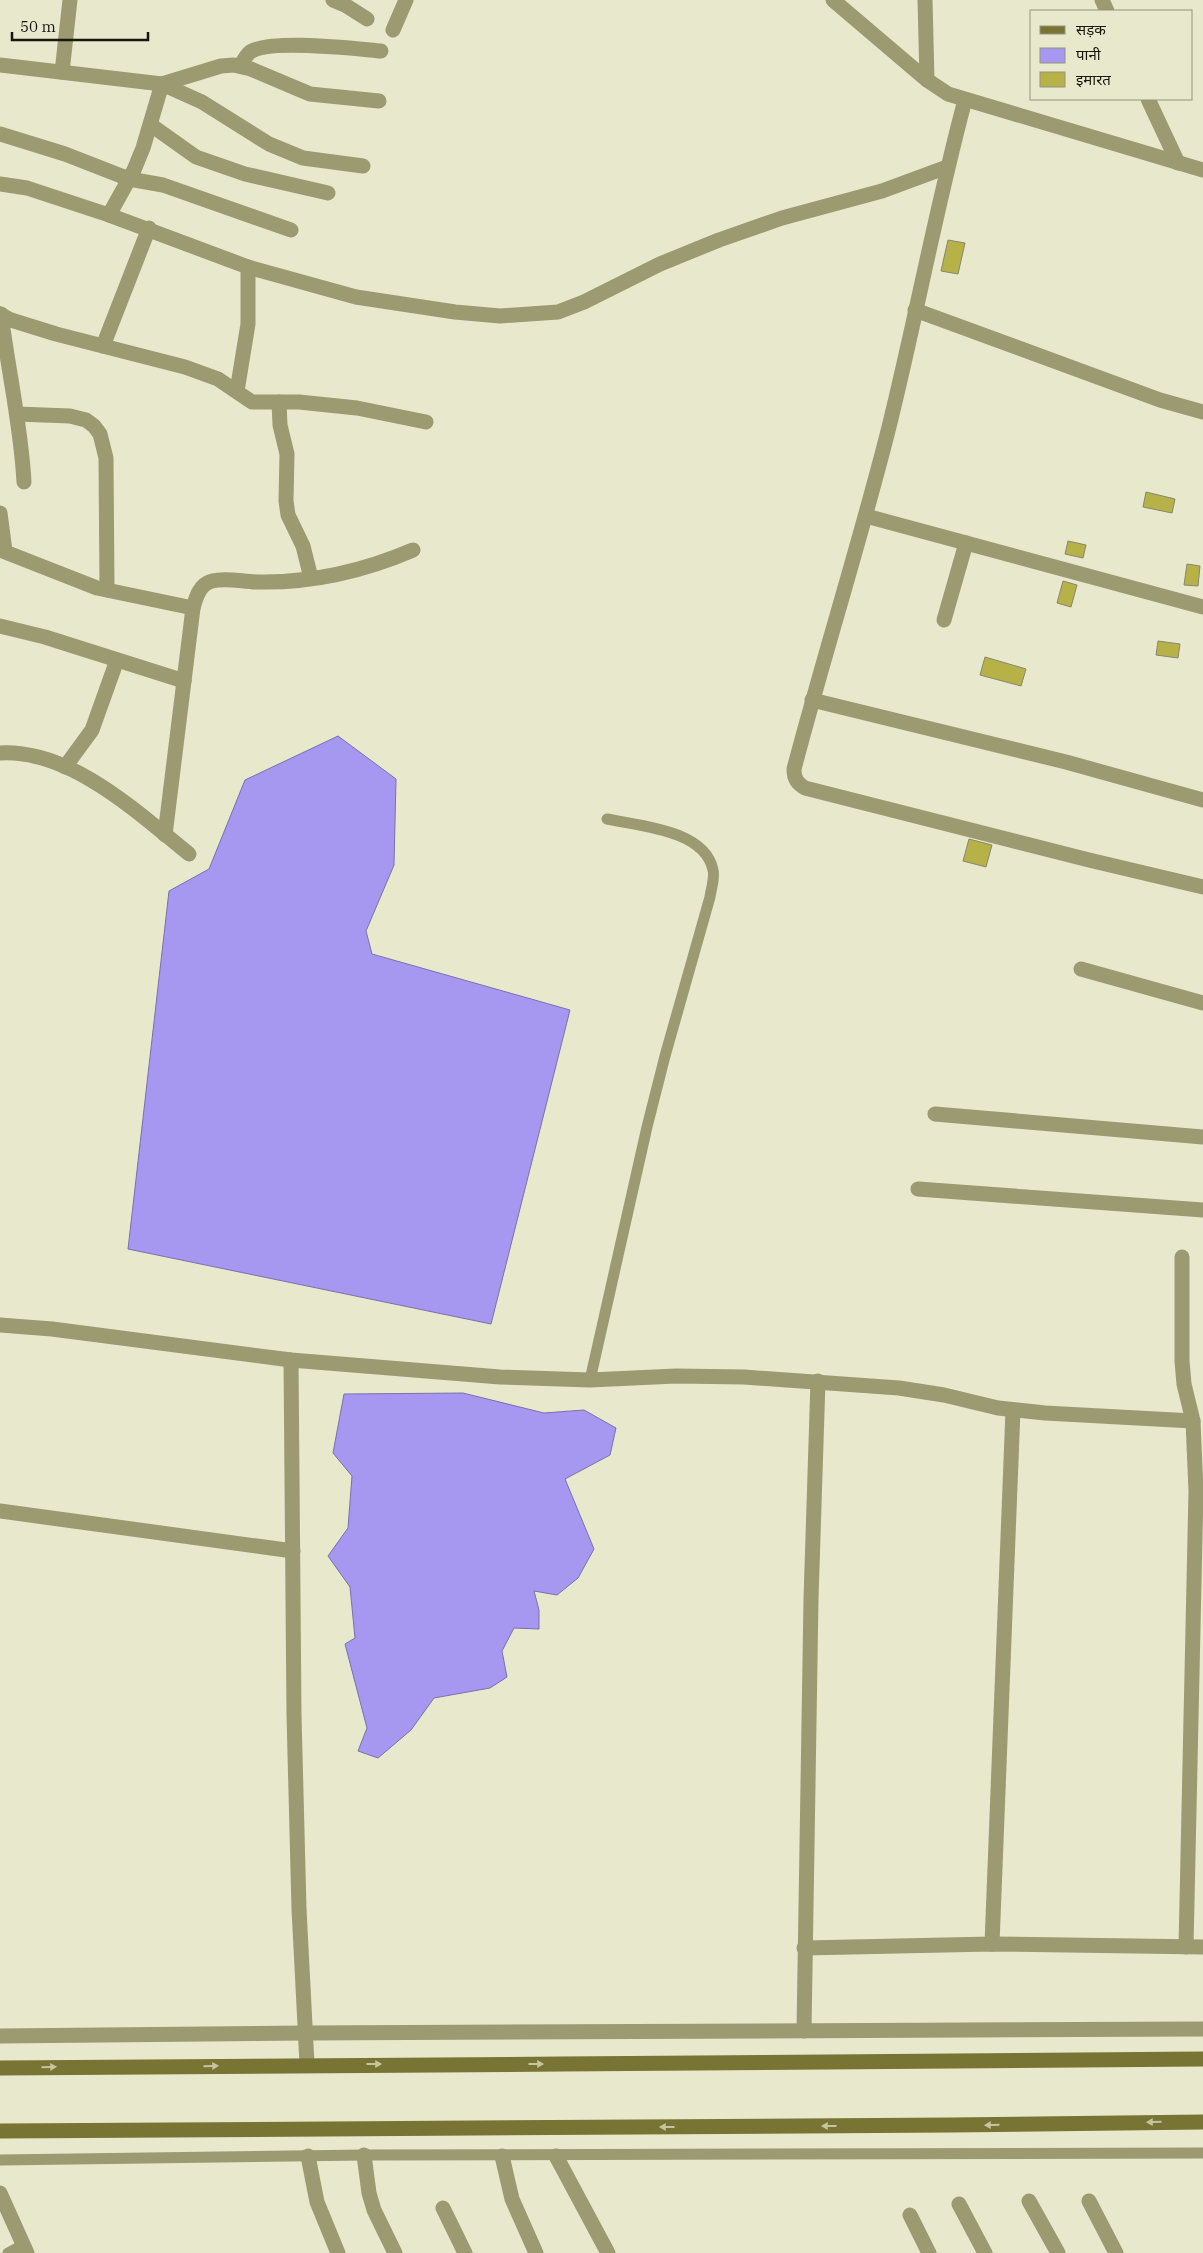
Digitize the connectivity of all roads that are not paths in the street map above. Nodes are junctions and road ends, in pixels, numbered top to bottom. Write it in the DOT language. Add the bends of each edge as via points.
graph roads {
  1 [pos="70,0"];
  2 [pos="333,0"];
  3 [pos="406,0"];
  4 [pos="833,0"];
  5 [pos="925,0"];
  6 [pos="367,19"];
  7 [pos="392,30"];
  8 [pos="382,51"];
  9 [pos="0,65"];
  10 [pos="240,66"];
  11 [pos="62,72"];
  12 [pos="926,80"];
  13 [pos="162,84"];
  14 [pos="965,100"];
  15 [pos="1148,100"];
  16 [pos="379,101"];
  17 [pos="151,124"];
  18 [pos="0,134"];
  19 [pos="1178,163"];
  20 [pos="363,166"];
  21 [pos="947,167"];
  22 [pos="1203,170"];
  23 [pos="129,179"];
  24 [pos="0,184"];
  25 [pos="328,193"];
  26 [pos="109,215"];
  27 [pos="149,228"];
  28 [pos="291,230"];
  29 [pos="248,267"];
  30 [pos="915,310"];
  31 [pos="0,314"];
  32 [pos="103,346"];
  33 [pos="237,391"];
  34 [pos="279,402"];
  35 [pos="1203,412"];
  36 [pos="16,414"];
  37 [pos="426,422"];
  38 [pos="24,482"];
  39 [pos="0,513"];
  40 [pos="866,516"];
  41 [pos="966,543"];
  42 [pos="412,550"];
  43 [pos="2,551"];
  44 [pos="311,578"];
  45 [pos="108,590"];
  46 [pos="1203,607"];
  47 [pos="193,608"];
  48 [pos="944,620"];
  49 [pos="0,626"];
  50 [pos="117,660"];
  51 [pos="184,681"];
  52 [pos="812,700"];
  53 [pos="0,753"];
  54 [pos="65,767"];
  55 [pos="1203,800"];
  56 [pos="607,819"];
  57 [pos="165,835"];
  58 [pos="190,854"];
  59 [pos="1203,887"];
  60 [pos="1081,969"];
  61 [pos="1203,1003"];
  62 [pos="935,1114"];
  63 [pos="1203,1137"];
  64 [pos="918,1189"];
  65 [pos="1203,1210"];
  66 [pos="1182,1257"];
  67 [pos="0,1325"];
  68 [pos="291,1360"];
  69 [pos="590,1380"];
  70 [pos="818,1381"];
  71 [pos="1013,1410"];
  72 [pos="1193,1421"];
  73 [pos="0,1512"];
  74 [pos="293,1552"];
  75 [pos="992,1944"];
  76 [pos="1186,1947"];
  77 [pos="1203,1947"];
  78 [pos="804,1948"];
  79 [pos="1203,2030"];
  80 [pos="306,2032"];
  81 [pos="804,2032"];
  82 [pos="0,2036"];
  83 [pos="1203,2059"];
  84 [pos="307,2064"];
  85 [pos="0,2068"];
  86 [pos="1203,2122"];
  87 [pos="0,2131"];
  88 [pos="1203,2153"];
  89 [pos="364,2155"];
  90 [pos="308,2156"];
  91 [pos="502,2156"];
  92 [pos="556,2156"];
  93 [pos="0,2160"];
  94 [pos="0,2193"];
  95 [pos="1029,2201"];
  96 [pos="1089,2201"];
  97 [pos="959,2204"];
  98 [pos="443,2208"];
  99 [pos="910,2215"];
  100 [pos="25,2249"];
  101 [pos="8,2253"];
  102 [pos="338,2253"];
  103 [pos="395,2253"];
  104 [pos="465,2253"];
  105 [pos="536,2253"];
  106 [pos="608,2253"];
  107 [pos="929,2253"];
  108 [pos="985,2253"];
  109 [pos="1058,2253"];
  110 [pos="1116,2253"];
  1 -- 11 [label="street"];
  2 -- 6 [label="street"];
  3 -- 7 [label="street"];
  4 -- 12 [label="street"];
  5 -- 12 [label="street"];
  8 -- 10 [label="street" via="284,45 250,53"];
  9 -- 11 [label="street"];
  10 -- 13 [label="street" via="221,66"];
  10 -- 16 [label="street" via="310,94"];
  11 -- 13 [label="street"];
  12 -- 14 [label="street"];
  13 -- 17 [label="street"];
  13 -- 20 [label="street" via="202,102 269,144 303,158"];
  14 -- 19 [label="street"];
  14 -- 21 [label="street"];
  15 -- 19 [label="street"];
  17 -- 23 [label="street"];
  17 -- 25 [label="street" via="196,157 246,174"];
  18 -- 23 [label="street" via="65,154"];
  19 -- 22 [label="street"];
  21 -- 29 [label="street" via="882,191 782,218 718,240 558,312 500,316 408,306 356,297"];
  21 -- 30 [label="street"];
  23 -- 26 [label="street"];
  23 -- 28 [label="street" via="163,185"];
  24 -- 26 [label="street" via="27,188"];
  26 -- 27 [label="street"];
  27 -- 29 [label="street"];
  27 -- 32 [label="street"];
  29 -- 33 [label="street" via="248,324"];
  30 -- 35 [label="street" via="1160,400"];
  30 -- 40 [label="street"];
  31 -- 32 [label="street" via="47,332"];
  31 -- 36 [label="street"];
  32 -- 33 [label="street" via="193,370 218,379"];
  33 -- 34 [label="street" via="252,402"];
  34 -- 37 [label="street" via="358,408"];
  34 -- 44 [label="street" via="280,425 287,454 288,515 306,554"];
  36 -- 38 [label="street"];
  36 -- 45 [label="street" via="70,416 86,420 100,434 106,465"];
  39 -- 43 [label="street"];
  40 -- 41 [label="street"];
  40 -- 52 [label="street"];
  41 -- 46 [label="street"];
  41 -- 48 [label="street"];
  42 -- 44 [label="street" via="363,569"];
  43 -- 45 [label="street"];
  44 -- 47 [label="street" via="211,581 202,586"];
  45 -- 47 [label="street"];
  47 -- 51 [label="street"];
  49 -- 50 [label="street"];
  50 -- 51 [label="street"];
  50 -- 54 [label="street" via="92,730"];
  51 -- 57 [label="street"];
  52 -- 55 [label="street" via="1066,762"];
  52 -- 59 [label="street" via="794,769 798,783 805,788"];
  53 -- 54 [label="street" via="35,757"];
  54 -- 57 [label="street" via="106,790"];
  56 -- 69 [label="lane" via="684,836 704,851 714,871 710,897 649,1118"];
  57 -- 58 [label="street"];
  60 -- 61 [label="street"];
  62 -- 63 [label="street"];
  64 -- 65 [label="street"];
  66 -- 72 [label="street" via="1182,1361"];
  67 -- 68 [label="street"];
  68 -- 69 [label="street" via="500,1378"];
  68 -- 74 [label="street"];
  69 -- 70 [label="street" via="676,1376"];
  70 -- 71 [label="street" via="898,1388"];
  70 -- 78 [label="street"];
  71 -- 72 [label="street"];
  71 -- 75 [label="street"];
  72 -- 76 [label="street" via="1196,1491"];
  73 -- 74 [label="street"];
  74 -- 80 [label="street" via="299,1910"];
  75 -- 76 [label="street"];
  75 -- 78 [label="street"];
  76 -- 77 [label="street"];
  78 -- 81 [label="street"];
  79 -- 81 [label="street"];
  80 -- 81 [label="street"];
  80 -- 82 [label="street"];
  80 -- 84 [label="street"];
  84 -- 83 [label="street, one-way" via="939,2063"];
  85 -- 84 [label="street, one-way"];
  86 -- 87 [label="street, one-way"];
  88 -- 92 [label="lane"];
  89 -- 90 [label="lane"];
  89 -- 91 [label="lane"];
  89 -- 103 [label="street" via="374,2210"];
  90 -- 93 [label="lane"];
  90 -- 102 [label="street" via="317,2202"];
  91 -- 92 [label="lane"];
  91 -- 105 [label="street" via="512,2199"];
  92 -- 106 [label="street"];
  94 -- 100 [label="street"];
  95 -- 109 [label="street"];
  96 -- 110 [label="street"];
  97 -- 108 [label="street"];
  98 -- 104 [label="street"];
  99 -- 107 [label="street"];
  100 -- 101 [label="lane"];
}
